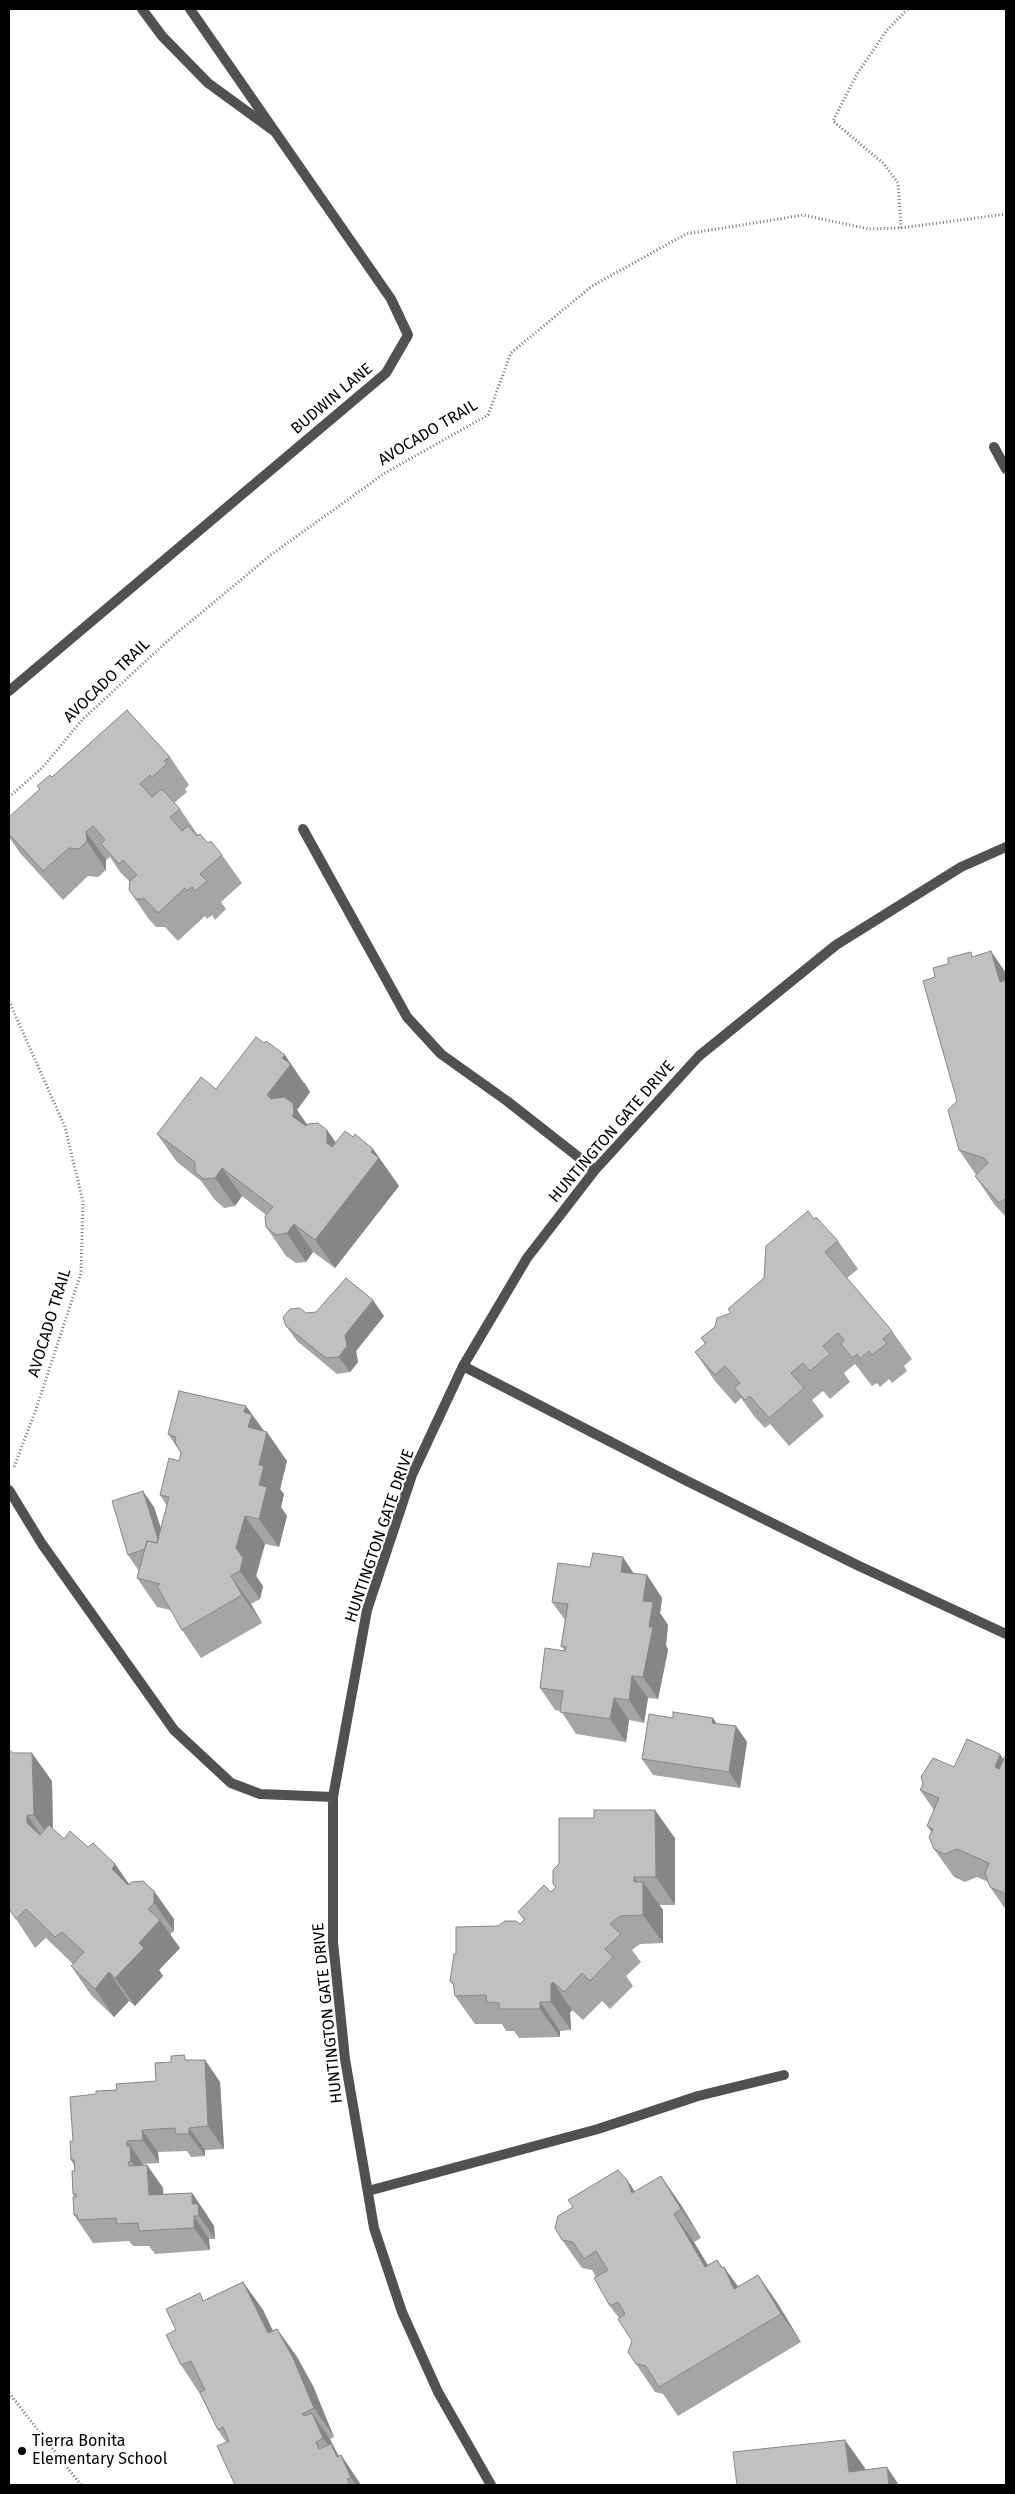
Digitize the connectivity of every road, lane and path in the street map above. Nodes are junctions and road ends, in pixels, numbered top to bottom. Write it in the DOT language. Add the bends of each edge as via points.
graph roads {
  1 [pos="142,9"];
  2 [pos="190,9"];
  3 [pos="908,9"];
  4 [pos="274,132"];
  5 [pos="1006,214"];
  6 [pos="901,228"];
  7 [pos="994,447"];
  8 [pos="1006,469"];
  9 [pos="9,691"];
  10 [pos="9,797"];
  11 [pos="303,829"];
  12 [pos="1006,847"];
  13 [pos="9,1001"];
  14 [pos="595,1170"];
  15 [pos="463,1366"];
  16 [pos="12,1473"];
  17 [pos="9,1490"];
  18 [pos="1006,1634"];
  19 [pos="334,1797"];
  20 [pos="784,2075"];
  21 [pos="368,2191"];
  22 [pos="9,2393"];
  23 [pos="82,2485"];
  24 [pos="491,2485"];
  1 -- 4 [label="street" via="162,36 208,83"];
  2 -- 4 [label="street, BUDWIN LANE"];
  3 -- 6 [label="path" via="887,30 857,74 833,120 884,164 898,183"];
  4 -- 9 [label="street, BUDWIN LANE" via="391,299 408,335 386,373"];
  5 -- 6 [label="path, AVOCADO TRAIL"];
  6 -- 10 [label="path, AVOCADO TRAIL" via="869,229 803,215 686,234 592,286 510,353 488,415 385,473 272,554 172,637 83,719 42,768"];
  7 -- 8 [label="street"];
  11 -- 14 [label="street" via="407,1017 441,1054"];
  12 -- 14 [label="street, HUNTINGTON GATE DRIVE" via="961,867 836,945 699,1056"];
  13 -- 16 [label="path, AVOCADO TRAIL" via="66,1127 83,1202 80,1273"];
  14 -- 15 [label="street, HUNTINGTON GATE DRIVE" via="527,1258"];
  15 -- 18 [label="street" via="676,1476"];
  15 -- 19 [label="street, HUNTINGTON GATE DRIVE" via="412,1475 367,1610"];
  17 -- 19 [label="street" via="42,1544 174,1730 231,1782 260,1794"];
  19 -- 21 [label="street, HUNTINGTON GATE DRIVE" via="333,1942 345,2059"];
  20 -- 21 [label="street" via="698,2096 598,2129"];
  21 -- 24 [label="street, HUNTINGTON GATE DRIVE" via="374,2228 402,2312 438,2392"];
  22 -- 23 [label="path"];
}
